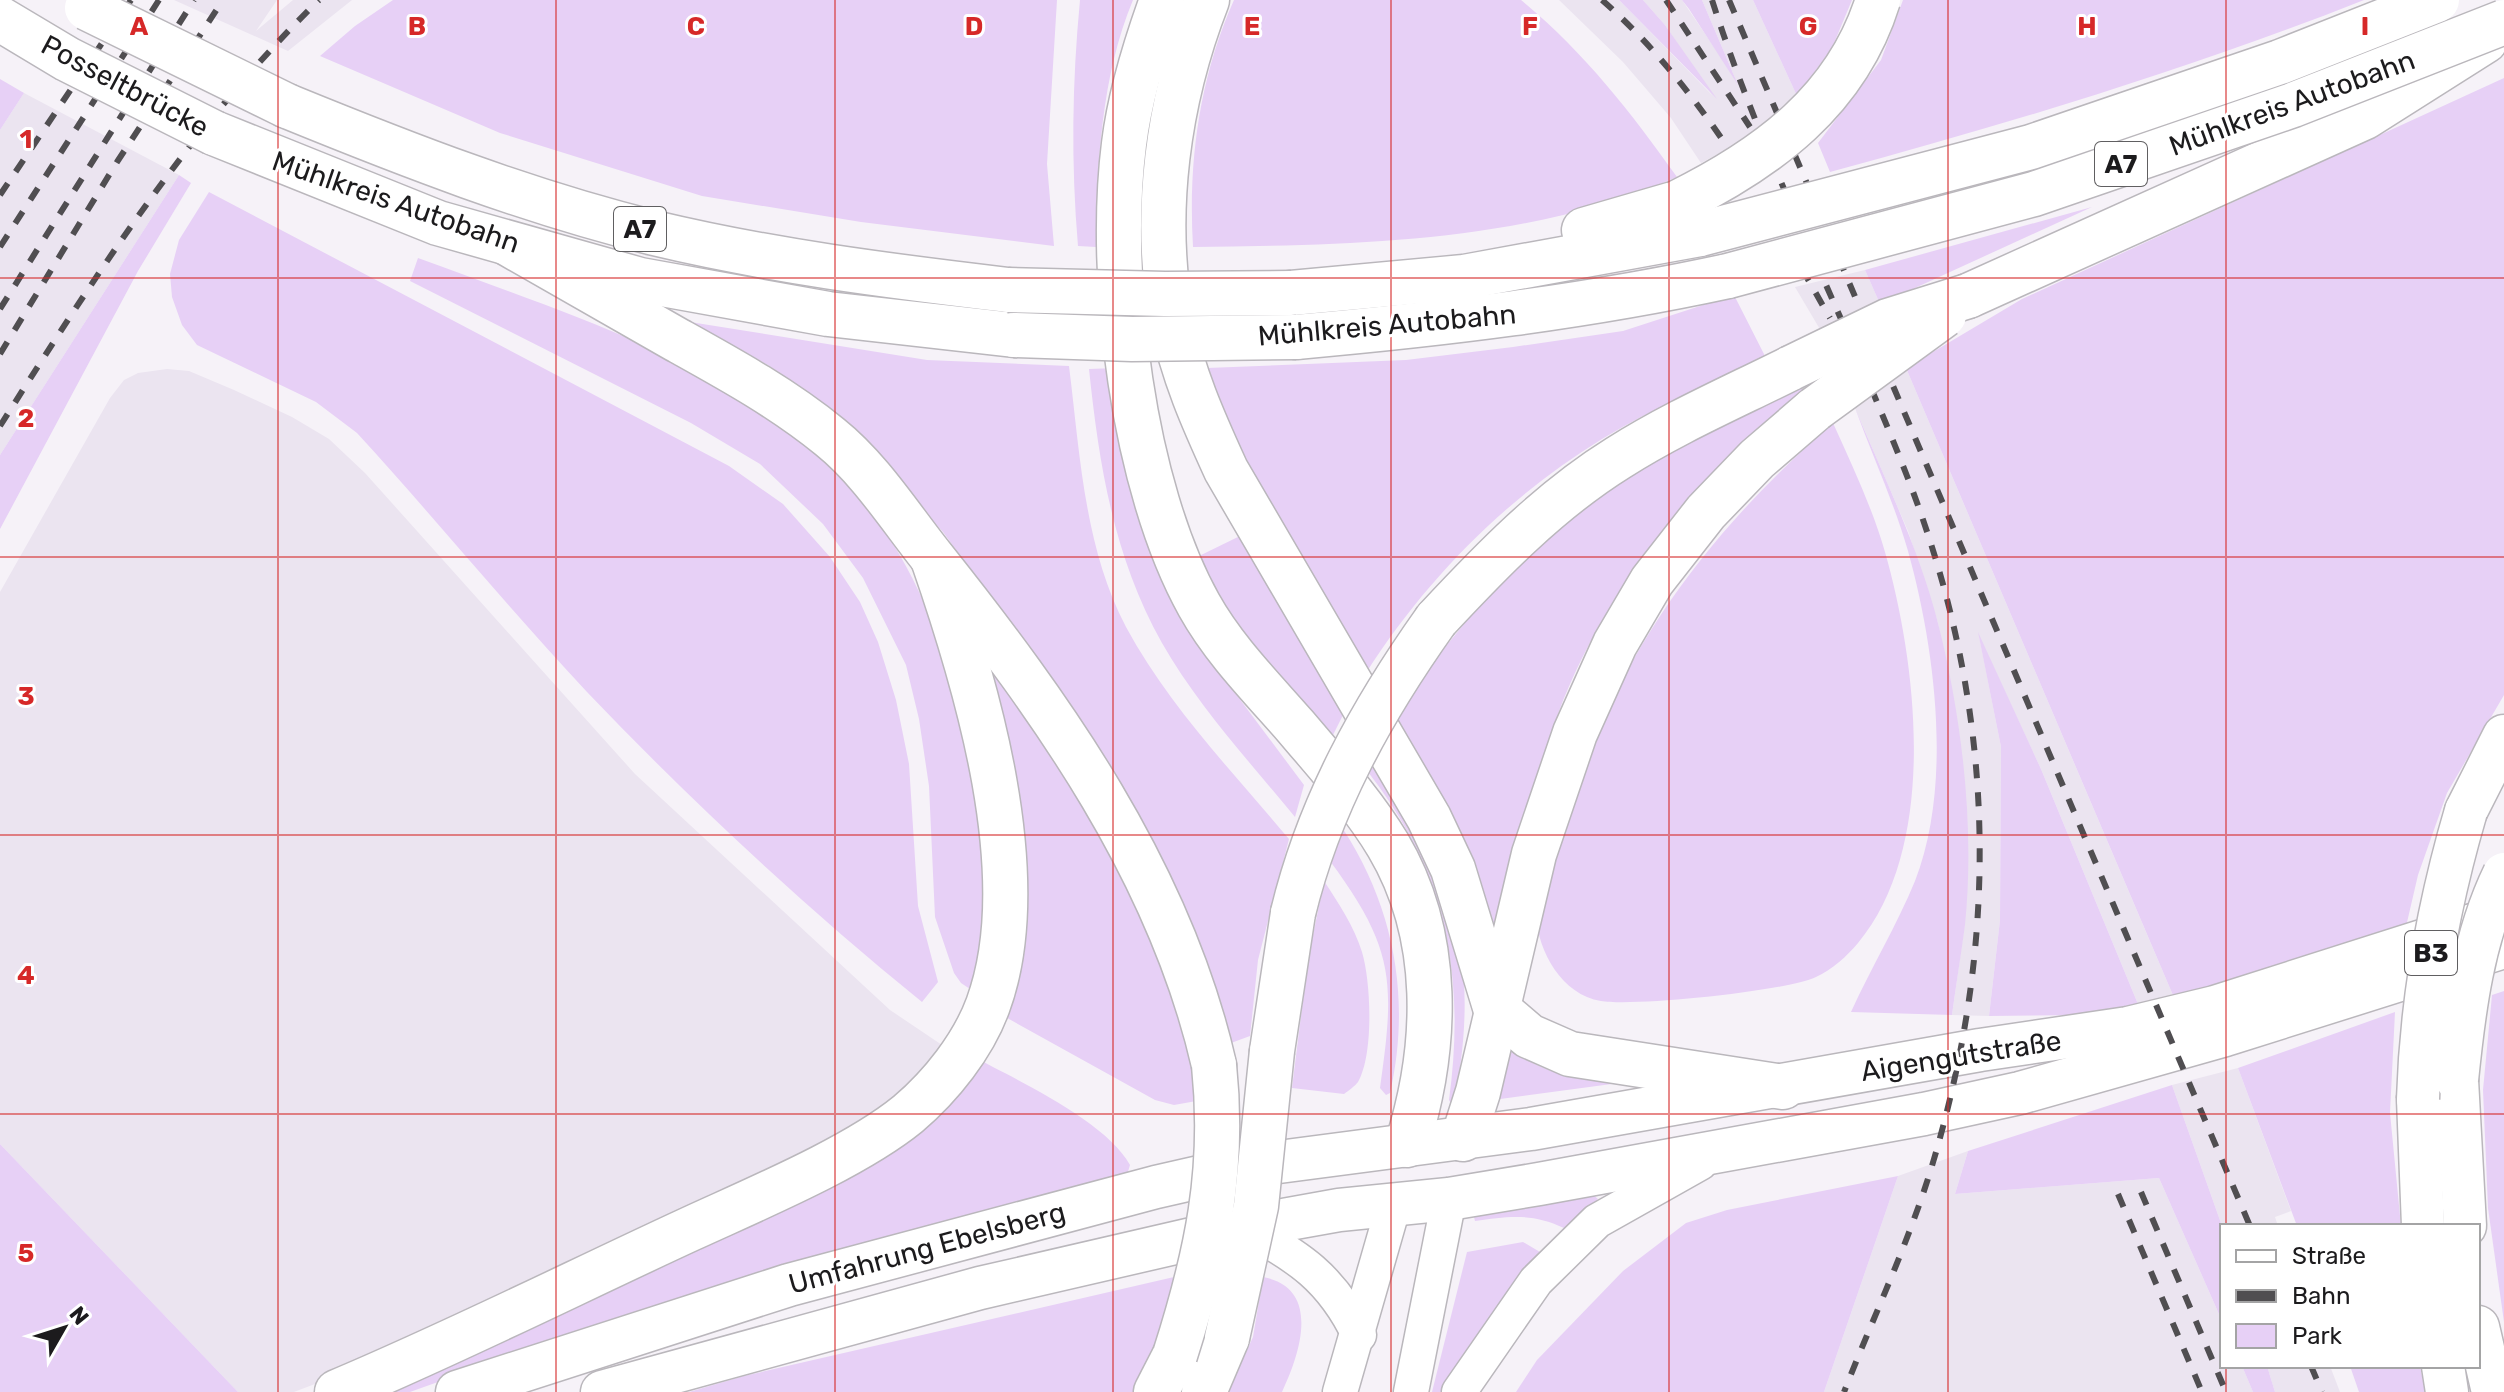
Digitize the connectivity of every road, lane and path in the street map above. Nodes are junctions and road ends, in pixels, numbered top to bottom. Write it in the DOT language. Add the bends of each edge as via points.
graph roads {
  1 [pos="73,0"];
  2 [pos="1162,0"];
  3 [pos="1207,0"];
  4 [pos="1878,0"];
  5 [pos="2437,0"];
  6 [pos="0,19"];
  7 [pos="2504,25"];
  8 [pos="287,106"];
  9 [pos="251,151"];
  10 [pos="1689,219"];
  11 [pos="509,244"];
  12 [pos="1968,296"];
  13 [pos="933,559"];
  14 [pos="2504,736"];
  15 [pos="2504,874"];
  16 [pos="2504,915"];
  17 [pos="2504,947"];
  18 [pos="1495,1007"];
  19 [pos="1783,1087"];
  20 [pos="1463,1139"];
  21 [pos="1407,1145"];
  22 [pos="1723,1150"];
  23 [pos="1449,1199"];
  24 [pos="1394,1204"];
  25 [pos="2423,1224"];
  26 [pos="2465,1224"];
  27 [pos="1244,1227"];
  28 [pos="1359,1335"];
  29 [pos="2480,1336"];
  30 [pos="2443,1368"];
  31 [pos="1165,1373"];
  32 [pos="337,1392"];
  33 [pos="457,1392"];
  34 [pos="602,1392"];
  35 [pos="1204,1392"];
  36 [pos="1340,1392"];
  37 [pos="1411,1392"];
  38 [pos="1459,1392"];
  39 [pos="2447,1392"];
  40 [pos="2493,1392"];
  1 -- 8 [label="highway, Posseltbrücke / A7, bridge"];
  2 -- 21 [label="highway" via="1136,83 1124,148 1125,326 1136,412 1166,528 1200,606 1235,657 1361,805 1389,846 1410,891 1426,953 1431,1011 1427,1071"];
  3 -- 18 [label="highway" via="1183,75 1164,208 1172,319 1184,367 1240,494 1429,818 1453,869"];
  4 -- 10 [label="highway, bridge" via="1851,62 1821,104"];
  5 -- 10 [label="highway, Mühlkreis Autobahn / A7, bridge" via="2280,62 2031,147"];
  6 -- 9 [label="highway, Posseltbrücke / A7, bridge" via="132,93"];
  7 -- 11 [label="highway, Mühlkreis Autobahn / A7, bridge" via="2034,194 1728,276 1614,301 1461,323 1296,337 1014,335 828,314 671,286"];
  7 -- 12 [label="highway" via="2365,117"];
  8 -- 10 [label="highway, Mühlkreis Autobahn / A7, bridge" via="435,167 654,233 776,259 1008,290 1165,294 1290,279 1616,223"];
  9 -- 11 [label="highway, Mühlkreis Autobahn / A7" via="438,223"];
  11 -- 13 [label="highway" via="764,387 833,439"];
  12 -- 18 [label="highway, bridge" via="1815,409 1757,459 1706,512 1652,581 1615,644 1575,733 1543,827"];
  12 -- 35 [label="highway, bridge" via="1888,321 1616,459 1514,540 1436,620 1373,716 1316,835 1293,913 1256,1206 1227,1338"];
  13 -- 31 [label="highway, bridge" via="1021,669 1063,733 1131,849 1179,947 1200,1006 1218,1102 1215,1198 1207,1246"];
  13 -- 32 [label="highway" via="976,696 999,825 1003,926 997,970 988,1005 959,1057 934,1089 876,1138"];
  14 -- 25 [label="main road, B3, bridge" via="2466,811 2431,950 2418,1099"];
  15 -- 26 [label="main road, B3, bridge" via="2479,944 2464,1016 2457,1080"];
  16 -- 19 [label="main road, Aigengutstraße" via="2215,1007 2128,1028"];
  17 -- 22 [label="main road, Aigengutstraße" via="2020,1093"];
  18 -- 19 [label="highway" via="1529,1036 1570,1054"];
  18 -- 20 [label="highway"];
  19 -- 20 [label="main road, Aigengutstraße"];
  20 -- 21 [label="main road, Aigengutstraße"];
  20 -- 23 [label="main road"];
  21 -- 24 [label="main road"];
  21 -- 33 [label="main road, Umfahrung Ebelsberg" via="1248,1166 990,1229 789,1285"];
  22 -- 23 [label="main road, Aigengutstraße"];
  22 -- 38 [label="street" via="1597,1221 1536,1281"];
  23 -- 24 [label="main road, Umfahrung Ebelsberg"];
  23 -- 37 [label="street"];
  24 -- 27 [label="main road, Umfahrung Ebelsberg"];
  24 -- 28 [label="street"];
  27 -- 28 [label="street" via="1305,1263 1345,1307"];
  27 -- 34 [label="main road, Umfahrung Ebelsberg" via="980,1288"];
  28 -- 36 [label="street"];
  29 -- 40 [label="main road"];
  30 -- 39 [label="main road"];
}
